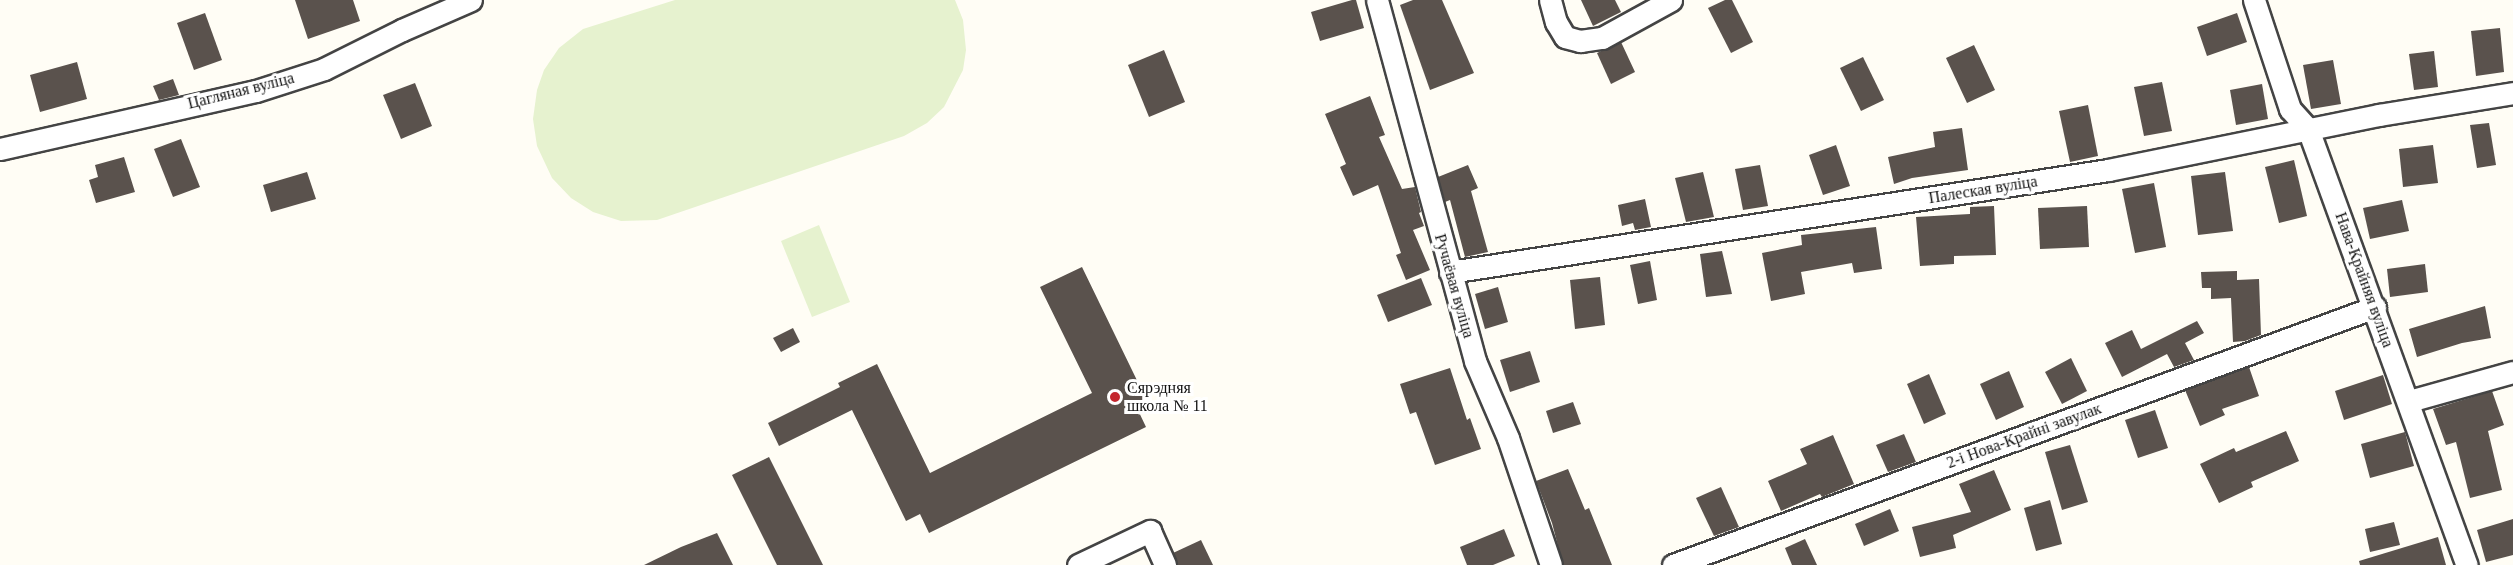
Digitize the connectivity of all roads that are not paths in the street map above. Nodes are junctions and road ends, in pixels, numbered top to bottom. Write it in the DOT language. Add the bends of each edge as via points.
graph roads {
  1 [pos="471,0"];
  2 [pos="1377,0"];
  3 [pos="1551,0"];
  4 [pos="1671,0"];
  5 [pos="2254,0"];
  6 [pos="2513,93"];
  7 [pos="2308,129"];
  8 [pos="0,149"];
  9 [pos="1450,272"];
  10 [pos="2375,307"];
  11 [pos="2513,372"];
  12 [pos="2409,401"];
  13 [pos="1078,565"];
  14 [pos="1165,565"];
  15 [pos="1551,565"];
  16 [pos="1673,565"];
  17 [pos="2467,565"];
  1 -- 8 [label="street, Цагляная вуліца" via="324,69 256,91"];
  2 -- 9 [label="street, Ручаёвая вуліца"];
  3 -- 4 [label="street" via="1556,22 1565,37 1580,41 1602,38"];
  5 -- 7 [label="street, Нава-Крайняя вуліца" via="2290,109"];
  6 -- 7 [label="street, Палеская вуліца"];
  7 -- 9 [label="street, Палеская вуліца" via="2108,170"];
  7 -- 10 [label="street, Нава-Крайняя вуліца"];
  9 -- 15 [label="street, Ручаёвая вуліца" via="1475,361 1508,438"];
  10 -- 12 [label="street, Нава-Крайняя вуліца"];
  10 -- 16 [label="street, 2-і Нова-Крайні завулак"];
  11 -- 12 [label="street"];
  12 -- 17 [label="street, Нава-Крайняя вуліца"];
  13 -- 14 [label="street" via="1150,531"];
}
